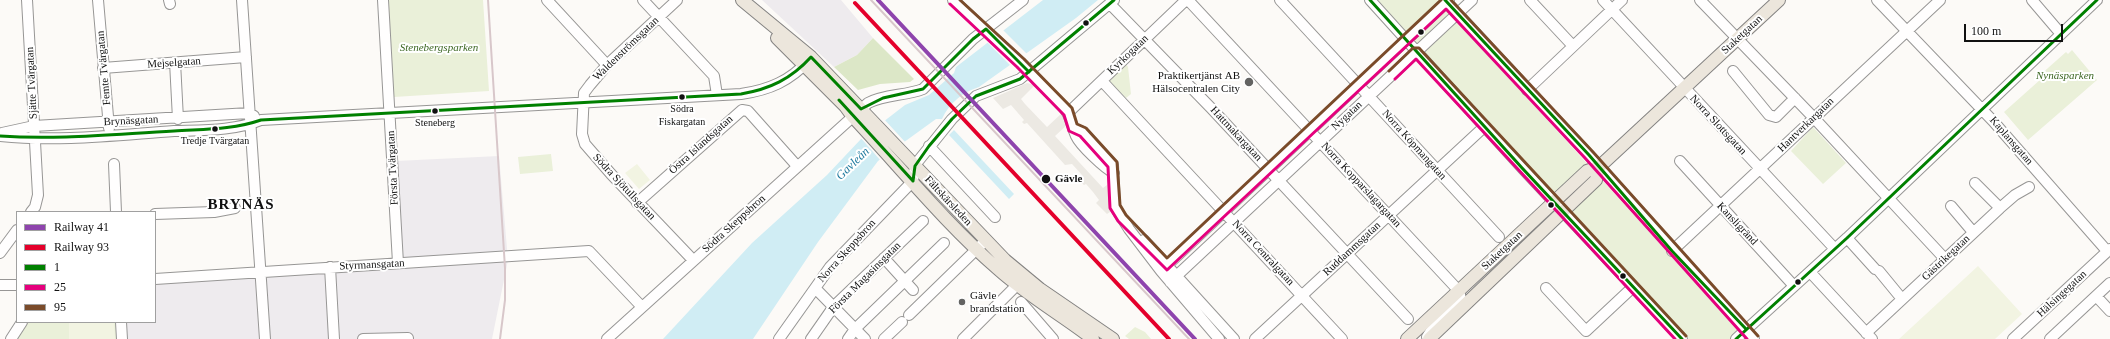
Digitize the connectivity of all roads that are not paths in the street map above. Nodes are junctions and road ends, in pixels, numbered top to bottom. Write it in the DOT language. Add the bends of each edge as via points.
graph roads {
  1 [pos="27,0"];
  2 [pos="98,0"];
  3 [pos="242,0"];
  4 [pos="383,0"];
  5 [pos="547,0"];
  6 [pos="643,0"];
  7 [pos="678,0"];
  8 [pos="741,0"];
  9 [pos="953,0"];
  10 [pos="1023,0"];
  11 [pos="1187,0"];
  12 [pos="1280,0"];
  13 [pos="1370,0"];
  14 [pos="1472,0"];
  15 [pos="1530,0"];
  16 [pos="1603,0"];
  17 [pos="1622,0"];
  18 [pos="1700,0"];
  19 [pos="1779,0"];
  20 [pos="1877,0"];
  21 [pos="1940,0"];
  22 [pos="2032,0"];
  23 [pos="2097,0"];
  24 [pos="1447,1"];
  25 [pos="1112,2"];
  26 [pos="1612,10"];
  27 [pos="1458,14"];
  28 [pos="659,17"];
  29 [pos="986,29"];
  30 [pos="1907,31"];
  31 [pos="2061,34"];
  32 [pos="1145,39"];
  33 [pos="1406,40"];
  34 [pos="1737,40"];
  35 [pos="1573,46"];
  36 [pos="1416,52"];
  37 [pos="246,57"];
  38 [pos="175,62"];
  39 [pos="808,62"];
  40 [pos="607,65"];
  41 [pos="103,68"];
  42 [pos="1733,71"];
  43 [pos="1029,72"];
  44 [pos="1102,81"];
  45 [pos="1358,85"];
  46 [pos="1684,89"];
  47 [pos="1527,90"];
  48 [pos="741,94"];
  49 [pos="717,95"];
  50 [pos="1369,96"];
  51 [pos="1795,98"];
  52 [pos="584,103"];
  53 [pos="742,110"];
  54 [pos="1067,110"];
  55 [pos="1982,110"];
  56 [pos="249,113"];
  57 [pos="857,113"];
  58 [pos="390,114"];
  59 [pos="1814,118"];
  60 [pos="178,119"];
  61 [pos="261,120"];
  62 [pos="109,122"];
  63 [pos="250,125"];
  64 [pos="34,126"];
  65 [pos="1484,127"];
  66 [pos="1311,130"];
  67 [pos="0,135"];
  68 [pos="110,136"];
  69 [pos="35,140"];
  70 [pos="1320,141"];
  71 [pos="929,146"];
  72 [pos="901,160"];
  73 [pos="1680,161"];
  74 [pos="114,164"];
  75 [pos="797,166"];
  76 [pos="915,166"];
  77 [pos="1599,167"];
  78 [pos="1759,169"];
  79 [pos="1268,170"];
  80 [pos="1437,171"];
  81 [pos="1278,180"];
  82 [pos="913,181"];
  83 [pos="1975,183"];
  84 [pos="2029,187"];
  85 [pos="1887,198"];
  86 [pos="637,203"];
  87 [pos="1719,206"];
  88 [pos="1951,206"];
  89 [pos="1558,207"];
  90 [pos="235,208"];
  91 [pos="2000,208"];
  92 [pos="32,211"];
  93 [pos="116,211"];
  94 [pos="1224,212"];
  95 [pos="156,214"];
  96 [pos="1389,215"];
  97 [pos="995,217"];
  98 [pos="923,221"];
  99 [pos="1234,222"];
  100 [pos="16,231"];
  101 [pos="1973,232"];
  102 [pos="1499,238"];
  103 [pos="1846,238"];
  104 [pos="944,243"];
  105 [pos="981,245"];
  106 [pos="1835,249"];
  107 [pos="2109,250"];
  108 [pos="1672,251"];
  109 [pos="0,253"];
  110 [pos="1348,253"];
  111 [pos="884,258"];
  112 [pos="1945,259"];
  113 [pos="693,260"];
  114 [pos="398,263"];
  115 [pos="330,268"];
  116 [pos="1164,268"];
  117 [pos="261,272"];
  118 [pos="1810,272"];
  119 [pos="156,279"];
  120 [pos="1174,279"];
  121 [pos="905,281"];
  122 [pos="1021,281"];
  123 [pos="2110,283"];
  124 [pos="0,285"];
  125 [pos="16,285"];
  126 [pos="1794,286"];
  127 [pos="1633,287"];
  128 [pos="815,288"];
  129 [pos="1546,288"];
  130 [pos="913,290"];
  131 [pos="1459,291"];
  132 [pos="1302,295"];
  133 [pos="2096,296"];
  134 [pos="1902,298"];
  135 [pos="1021,302"];
  136 [pos="642,306"];
  137 [pos="834,306"];
  138 [pos="2110,310"];
  139 [pos="1408,319"];
  140 [pos="21,323"];
  141 [pos="121,323"];
  142 [pos="855,329"];
  143 [pos="1746,329"];
  144 [pos="1869,336"];
  145 [pos="408,338"];
  146 [pos="1112,338"];
  147 [pos="10,339"];
  148 [pos="122,339"];
  149 [pos="266,339"];
  150 [pos="334,339"];
  151 [pos="363,339"];
  152 [pos="607,339"];
  153 [pos="779,339"];
  154 [pos="811,339"];
  155 [pos="848,339"];
  156 [pos="865,339"];
  157 [pos="884,339"];
  158 [pos="963,339"];
  159 [pos="1053,339"];
  160 [pos="1093,339"];
  161 [pos="1219,339"];
  162 [pos="1234,339"];
  163 [pos="1255,339"];
  164 [pos="1342,339"];
  165 [pos="1406,339"];
  166 [pos="1426,339"];
  167 [pos="1429,339"];
  168 [pos="1682,339"];
  169 [pos="1736,339"];
  170 [pos="1754,339"];
  171 [pos="2013,339"];
  172 [pos="2050,339"];
  1 -- 64 [label="street, Sjätte Tvärgatan"];
  2 -- 41 [label="street, Femte Tvärgatan"];
  3 -- 37 [label="street"];
  4 -- 58 [label="street, Första Tvärgatan"];
  5 -- 40 [label="street"];
  6 -- 28 [label="street"];
  7 -- 28 [label="street, Waldenströmsgatan"];
  8 -- 39 [label="main road, Fältskärsleden"];
  9 -- 29 [label="street"];
  10 -- 29 [label="street, Södra Skeppsbron"];
  11 -- 32 [label="street, Kyrkogatan"];
  11 -- 66 [label="street, Norra Kopparslagargatan"];
  12 -- 45 [label="street, Norra Köpmangatan"];
  13 -- 33 [label="street"];
  14 -- 27 [label="street, Nygatan"];
  15 -- 35 [label="street"];
  16 -- 26 [label="street, Norra Slottsgatan"];
  17 -- 26 [label="street"];
  18 -- 34 [label="street"];
  19 -- 34 [label="main road, Staketgatan"];
  20 -- 30 [label="street, Kaplansgatan"];
  21 -- 30 [label="street, Hantverkargatan"];
  22 -- 31 [label="street"];
  23 -- 31 [label="street"];
  24 -- 27 [label="street"];
  24 -- 33 [label="street, Nygatan"];
  25 -- 32 [label="street, Hattmakargatan"];
  25 -- 43 [label="street"];
  26 -- 35 [label="street"];
  26 -- 46 [label="street, Norra Slottsgatan"];
  27 -- 36 [label="street, Nygatan"];
  27 -- 47 [label="street"];
  28 -- 40 [label="street, Waldenströmsgatan"];
  28 -- 49 [label="street" via="714,76"];
  29 -- 43 [label="street"];
  29 -- 57 [label="street, Södra Skeppsbron" via="923,88 877,98"];
  30 -- 55 [label="street, Kaplansgatan"];
  30 -- 59 [label="street, Hantverkargatan"];
  31 -- 55 [label="street"];
  32 -- 44 [label="street, Kyrkogatan"];
  32 -- 79 [label="street, Hattmakargatan"];
  33 -- 36 [label="street"];
  33 -- 45 [label="street, Nygatan"];
  34 -- 46 [label="main road, Staketgatan"];
  34 -- 51 [label="street"];
  35 -- 47 [label="street"];
  36 -- 50 [label="street, Nygatan"];
  36 -- 65 [label="street"];
  37 -- 38 [label="street, Mejselgatan"];
  37 -- 56 [label="street"];
  38 -- 41 [label="street, Mejselgatan"];
  38 -- 60 [label="street"];
  39 -- 48 [label="street, Brynäsgatan" via="780,84"];
  39 -- 57 [label="main road, Fältskärsleden" via="845,106"];
  40 -- 52 [label="street, Waldenströmsgatan" via="584,92"];
  41 -- 62 [label="street, Femte Tvärgatan"];
  42 -- 51 [label="street" via="1769,115 1776,116"];
  43 -- 54 [label="street"];
  43 -- 71 [label="street" via="1015,82 976,96"];
  44 -- 54 [label="street, Kyrkogatan"];
  44 -- 94 [label="street, Norra Centralgatan"];
  45 -- 50 [label="street, Norra Köpmangatan"];
  45 -- 66 [label="street, Nygatan"];
  46 -- 77 [label="main road, Staketgatan"];
  46 -- 78 [label="street, Norra Slottsgatan"];
  47 -- 77 [label="street"];
  48 -- 49 [label="street, Brynäsgatan"];
  48 -- 53 [label="street"];
  49 -- 52 [label="street, Brynäsgatan"];
  50 -- 70 [label="street, Nygatan"];
  50 -- 80 [label="street, Norra Köpmangatan"];
  51 -- 59 [label="street"];
  52 -- 58 [label="street, Brynäsgatan"];
  52 -- 86 [label="street, Södra Sjötullsgatan" via="582,134 585,144"];
  53 -- 75 [label="street, Östra Islandsgatan" via="748,111"];
  53 -- 86 [label="street, Östra Islandsgatan"];
  54 -- 116 [label="street" via="1073,128 1083,132 1113,165 1114,207"];
  55 -- 85 [label="street"];
  55 -- 107 [label="street, Kaplansgatan"];
  56 -- 60 [label="street, Brynäsgatan"];
  56 -- 61 [label="street"];
  56 -- 63 [label="street"];
  57 -- 72 [label="main road, Fältskärsleden"];
  57 -- 75 [label="street, Södra Skeppsbron"];
  58 -- 61 [label="street, Brynäsgatan"];
  58 -- 114 [label="street, Första Tvärgatan"];
  59 -- 78 [label="street, Hantverkargatan"];
  59 -- 85 [label="street"];
  60 -- 62 [label="street, Brynäsgatan"];
  61 -- 63 [label="street, Brynäsgatan"];
  62 -- 64 [label="street, Brynäsgatan"];
  62 -- 68 [label="street, Femte Tvärgatan"];
  63 -- 68 [label="street, Brynäsgatan"];
  63 -- 117 [label="street"];
  64 -- 67 [label="street, Brynäsgatan"];
  64 -- 69 [label="street, Sjätte Tvärgatan"];
  65 -- 80 [label="street, Ruddammsgatan"];
  65 -- 89 [label="street"];
  66 -- 70 [label="street, Norra Kopparslagargatan"];
  66 -- 79 [label="street, Nygatan"];
  67 -- 69 [label="street, Brynäsgatan"];
  68 -- 69 [label="street, Brynäsgatan"];
  69 -- 92 [label="street, Sjätte Tvärgatan" via="38,194"];
  70 -- 81 [label="street, Nygatan"];
  70 -- 96 [label="street, Norra Kopparslagargatan"];
  71 -- 76 [label="street"];
  71 -- 97 [label="street"];
  72 -- 76 [label="main road, Fältskärsleden"];
  72 -- 82 [label="main road, Fältskärsleden"];
  73 -- 87 [label="street, Kansligränd"];
  74 -- 93 [label="street"];
  75 -- 113 [label="street, Södra Skeppsbron"];
  76 -- 82 [label="street"];
  76 -- 105 [label="main road, Fältskärsleden"];
  77 -- 89 [label="main road, Staketgatan" via="1596,180"];
  77 -- 108 [label="street"];
  78 -- 87 [label="street, Hantverkargatan"];
  78 -- 106 [label="street, Norra Slottsgatan"];
  79 -- 81 [label="street, Hattmakargatan"];
  79 -- 94 [label="street, Nygatan"];
  80 -- 96 [label="street, Ruddammsgatan"];
  80 -- 102 [label="street, Norra Köpmangatan"];
  81 -- 99 [label="street, Nygatan"];
  81 -- 110 [label="street, Hattmakargatan"];
  82 -- 105 [label="main road, Fältskärsleden"];
  82 -- 128 [label="street, Norra Skeppsbron" via="830,267"];
  83 -- 91 [label="street"];
  84 -- 91 [label="street, Gästrikegatan"];
  85 -- 103 [label="street"];
  85 -- 112 [label="street"];
  86 -- 113 [label="street, Södra Sjötullsgatan"];
  87 -- 108 [label="street, Hantverkargatan"];
  87 -- 126 [label="street, Kansligränd"];
  88 -- 101 [label="street"];
  89 -- 127 [label="street"];
  89 -- 131 [label="main road, Staketgatan"];
  89 -- 167 [label="main road, Staketgatan"];
  90 -- 95 [label="street" via="214,212"];
  91 -- 101 [label="street, Gästrikegatan"];
  94 -- 99 [label="street, Norra Centralgatan"];
  94 -- 116 [label="street, Nygatan"];
  96 -- 110 [label="street, Ruddammsgatan"];
  96 -- 131 [label="street, Norra Kopparslagargatan"];
  98 -- 111 [label="street, Första Magasinsgatan"];
  99 -- 120 [label="street, Nygatan"];
  99 -- 132 [label="street, Norra Centralgatan"];
  100 -- 109 [label="street"];
  101 -- 112 [label="street, Gästrikegatan"];
  103 -- 106 [label="street"];
  103 -- 134 [label="street"];
  104 -- 121 [label="street"];
  105 -- 122 [label="main road, Fältskärsleden"];
  105 -- 157 [label="street"];
  106 -- 118 [label="street"];
  107 -- 171 [label="street, Hälsingegatan"];
  108 -- 143 [label="street"];
  110 -- 132 [label="street, Ruddammsgatan"];
  110 -- 139 [label="street, Hattmakargatan"];
  111 -- 121 [label="street"];
  111 -- 137 [label="street, Första Magasinsgatan"];
  112 -- 134 [label="street, Gästrikegatan"];
  113 -- 136 [label="street, Södra Skeppsbron"];
  114 -- 115 [label="street, Styrmansgatan"];
  114 -- 136 [label="street, Styrmansgatan" via="589,251"];
  115 -- 117 [label="street, Styrmansgatan"];
  115 -- 150 [label="street"];
  116 -- 120 [label="street"];
  117 -- 119 [label="street, Styrmansgatan"];
  117 -- 149 [label="street"];
  118 -- 126 [label="street"];
  118 -- 144 [label="street"];
  120 -- 161 [label="street"];
  120 -- 162 [label="street"];
  121 -- 130 [label="street"];
  121 -- 142 [label="street"];
  122 -- 146 [label="main road, Fältskärsleden" via="1059,302"];
  122 -- 158 [label="street"];
  122 -- 160 [label="main road, Fältskärsleden"];
  123 -- 133 [label="street"];
  124 -- 125 [label="street"];
  126 -- 143 [label="street"];
  127 -- 129 [label="street" via="1586,331"];
  127 -- 168 [label="street"];
  128 -- 137 [label="street"];
  128 -- 153 [label="street, Norra Skeppsbron"];
  131 -- 165 [label="main road, Staketgatan"];
  131 -- 166 [label="street" via="1460,299 1434,326"];
  132 -- 163 [label="street, Ruddammsgatan"];
  132 -- 164 [label="street, Norra Centralgatan"];
  133 -- 138 [label="street"];
  133 -- 172 [label="street"];
  134 -- 144 [label="street, Gästrikegatan"];
  135 -- 159 [label="street"];
  136 -- 152 [label="street, Södra Skeppsbron"];
  137 -- 142 [label="street"];
  137 -- 154 [label="street, Första Magasinsgatan"];
  140 -- 147 [label="street"];
  141 -- 148 [label="street"];
  142 -- 155 [label="street"];
  142 -- 156 [label="street"];
  143 -- 169 [label="street"];
  143 -- 170 [label="street"];
  145 -- 151 [label="street"];
}
